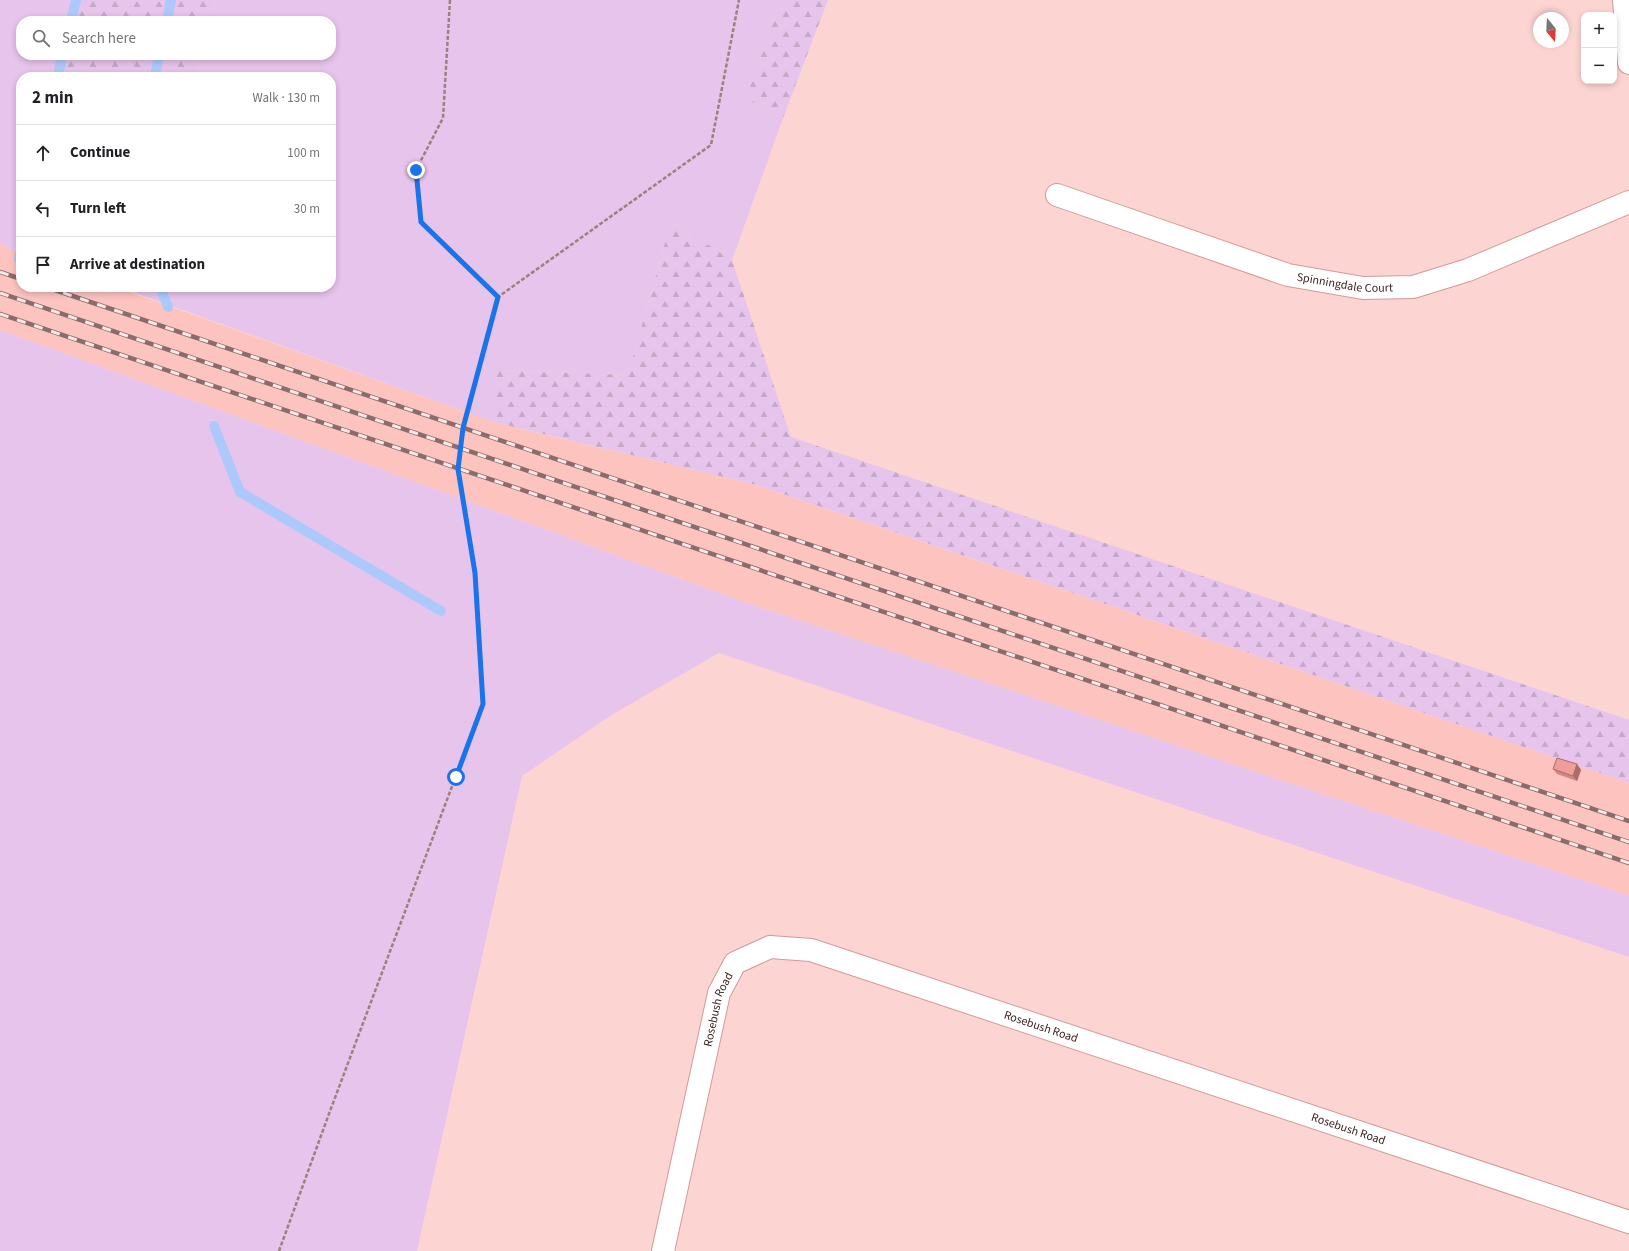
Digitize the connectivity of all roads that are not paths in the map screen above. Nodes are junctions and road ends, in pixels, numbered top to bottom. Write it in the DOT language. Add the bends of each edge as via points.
graph roads {
  1 [pos="1624,0"];
  2 [pos="1629,63"];
  3 [pos="1057,195"];
  4 [pos="1629,202"];
  5 [pos="1629,1222"];
  6 [pos="663,1251"];
  1 -- 2 [label="street"];
  3 -- 4 [label="street, Spinningdale Court" via="1288,275 1363,288 1413,287 1468,270"];
  5 -- 6 [label="street, Rosebush Road" via="811,950 770,947 735,963 719,993"];
}
